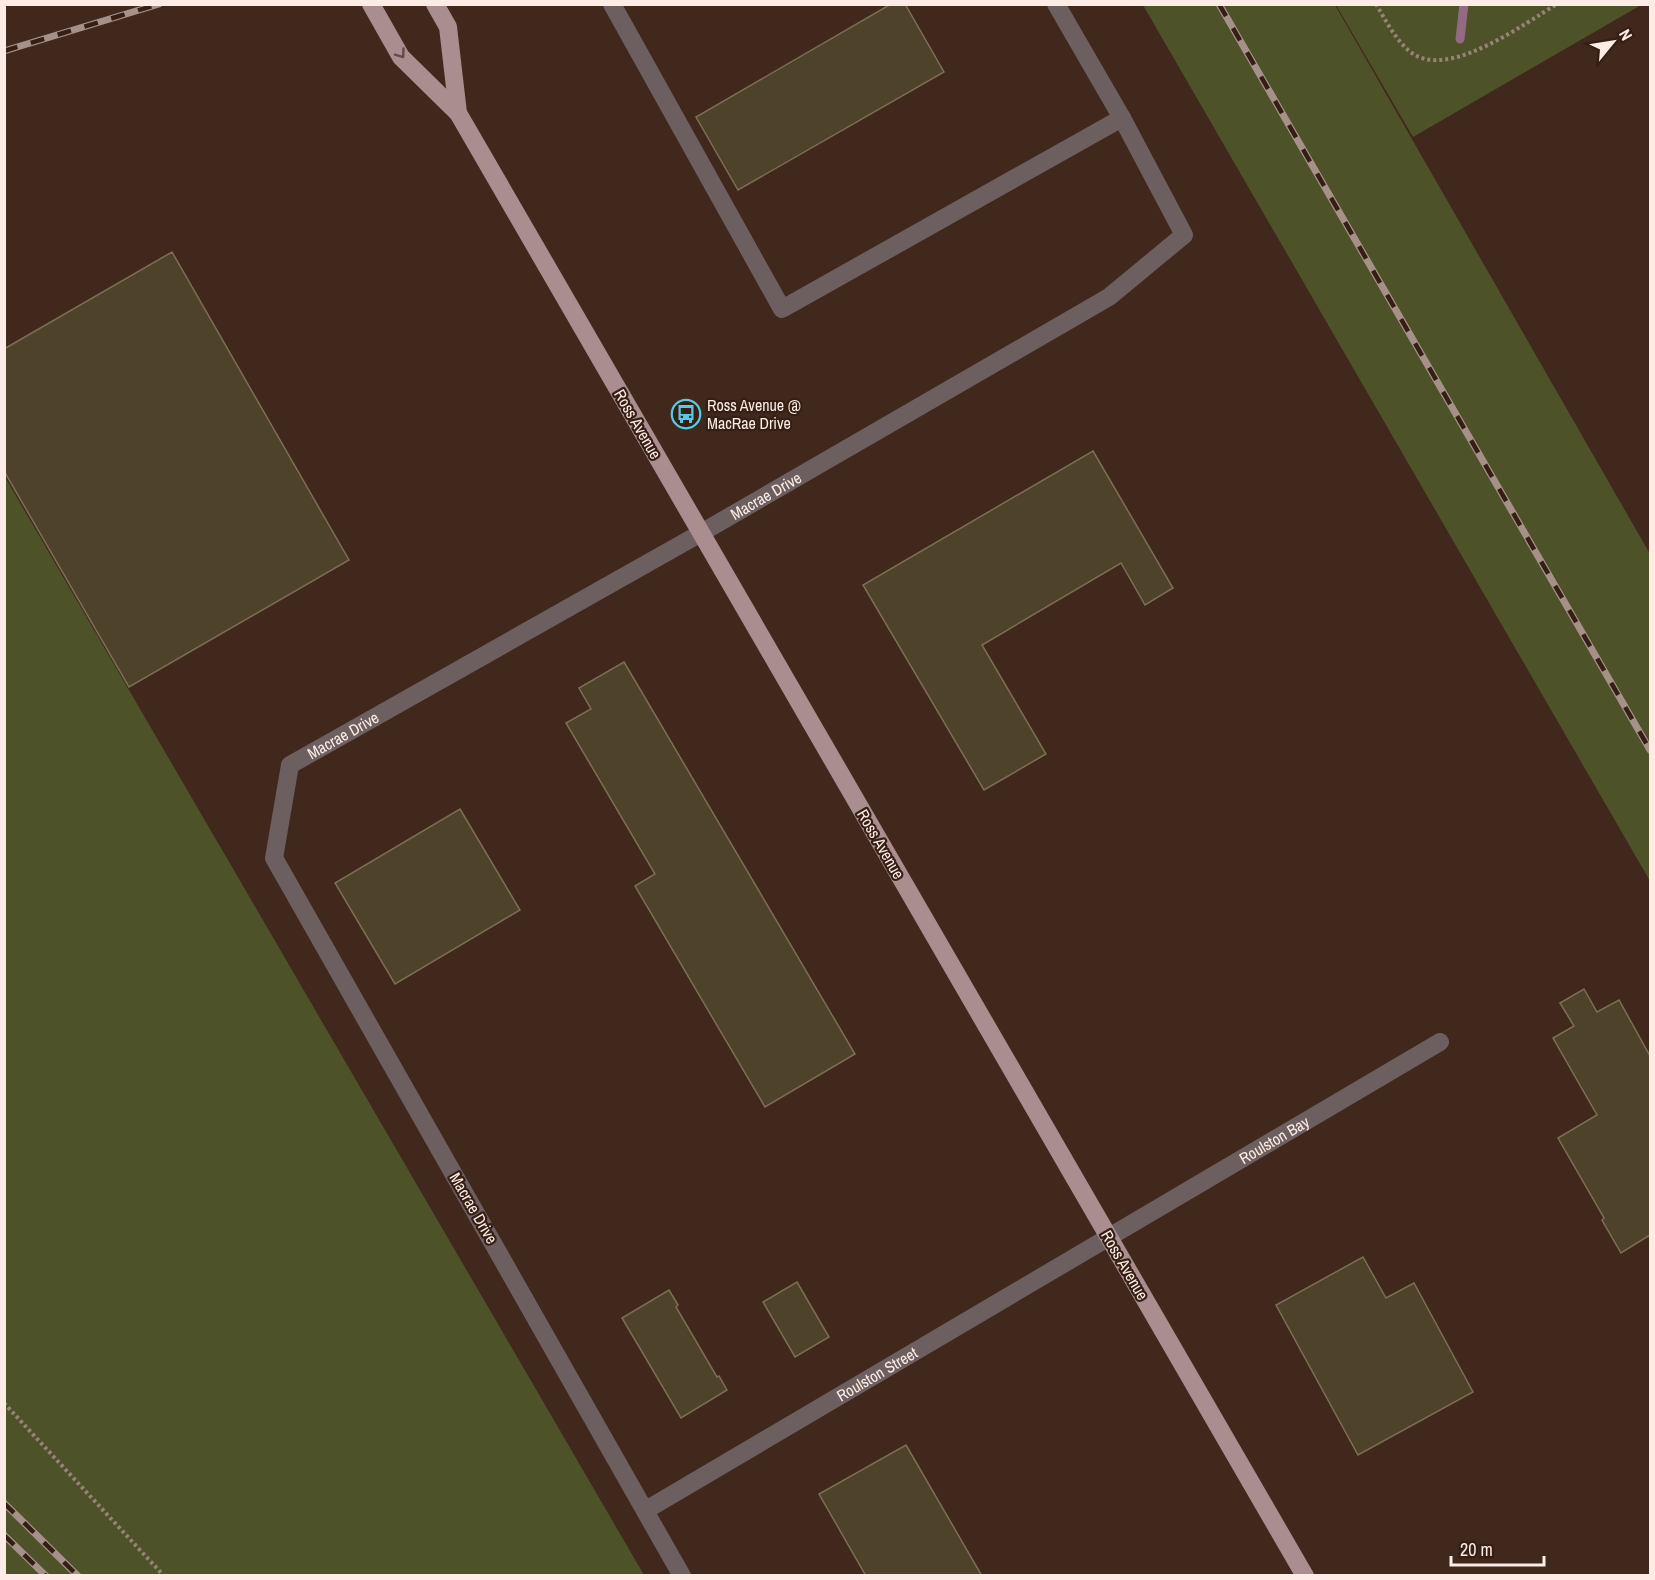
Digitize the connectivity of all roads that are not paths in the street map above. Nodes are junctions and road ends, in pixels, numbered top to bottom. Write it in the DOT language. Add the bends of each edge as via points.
graph roads {
  1 [pos="371,4"];
  2 [pos="435,4"];
  3 [pos="612,4"];
  4 [pos="1056,4"];
  5 [pos="458,113"];
  6 [pos="1122,118"];
  7 [pos="701,533"];
  8 [pos="1440,1042"];
  9 [pos="1109,1237"];
  10 [pos="646,1510"];
  11 [pos="682,1575"];
  12 [pos="1305,1575"];
  1 -- 5 [label="main road, Ross Avenue, one-way" via="401,57"];
  2 -- 5 [label="main road, Ross Avenue" via="448,27"];
  3 -- 6 [label="street" via="782,309"];
  4 -- 6 [label="street"];
  5 -- 7 [label="main road, Ross Avenue"];
  6 -- 7 [label="street, Macrae Drive" via="1184,235 1109,297"];
  7 -- 9 [label="main road, Ross Avenue"];
  7 -- 10 [label="street, Macrae Drive" via="290,765 274,858"];
  8 -- 9 [label="street, Roulston Bay"];
  9 -- 10 [label="street, Roulston Street"];
  9 -- 12 [label="main road, Ross Avenue"];
  10 -- 11 [label="street, Macrae Drive"];
}
